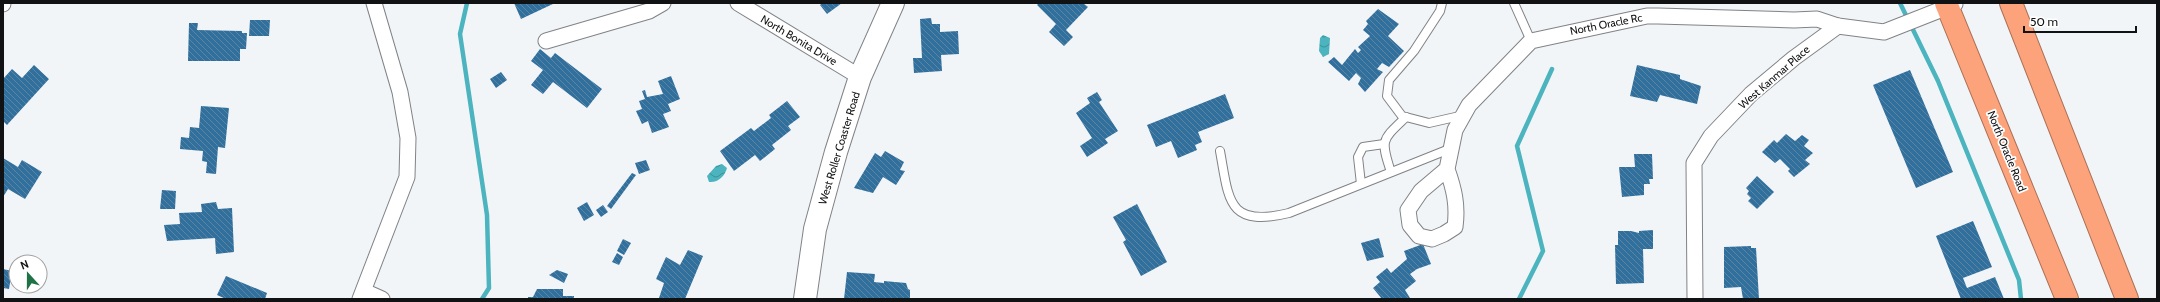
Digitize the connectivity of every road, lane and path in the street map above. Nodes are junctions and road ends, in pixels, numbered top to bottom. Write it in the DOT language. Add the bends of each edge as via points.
graph roads {
  1 [pos="374,3"];
  2 [pos="663,3"];
  3 [pos="738,3"];
  4 [pos="893,3"];
  5 [pos="1442,3"];
  6 [pos="1514,3"];
  7 [pos="2011,3"];
  8 [pos="1950,4"];
  9 [pos="1838,26"];
  10 [pos="546,41"];
  11 [pos="1531,41"];
  12 [pos="860,77"];
  13 [pos="1464,115"];
  14 [pos="1406,117"];
  15 [pos="1384,144"];
  16 [pos="1452,148"];
  17 [pos="1220,151"];
  18 [pos="1447,169"];
  19 [pos="1391,172"];
  20 [pos="1361,184"];
  21 [pos="362,295"];
  22 [pos="382,299"];
  23 [pos="804,299"];
  24 [pos="1695,299"];
  25 [pos="2068,299"];
  26 [pos="2127,299"];
  1 -- 21 [label="street" via="400,92 408,138 407,177"];
  2 -- 10 [label="street" via="649,11"];
  3 -- 12 [label="street, North Bonita Drive"];
  4 -- 12 [label="street, West Roller Coaster Road"];
  5 -- 14 [label="lane" via="1440,11 1414,51 1389,80 1387,96 1402,116"];
  6 -- 11 [label="lane"];
  7 -- 26 [label="highway"];
  8 -- 9 [label="street" via="1884,32"];
  8 -- 25 [label="highway, North Oracle Road"];
  9 -- 11 [label="street, North Oracle Rc" via="1817,19 1647,16"];
  9 -- 24 [label="street, West Kanmar Place" via="1751,94 1711,136 1694,163"];
  11 -- 13 [label="street" via="1469,105"];
  12 -- 23 [label="street, West Roller Coaster Road" via="815,229"];
  13 -- 14 [label="lane" via="1429,123"];
  13 -- 16 [label="street" via="1456,130"];
  14 -- 15 [label="lane" via="1386,136"];
  15 -- 19 [label="lane" via="1383,150"];
  15 -- 20 [label="lane" via="1362,147 1358,157"];
  16 -- 18 [label="street"];
  16 -- 19 [label="lane"];
  17 -- 20 [label="lane" via="1228,196 1235,209 1243,214 1265,217 1288,213"];
  19 -- 20 [label="lane"];
  21 -- 22 [label="street"];
}
